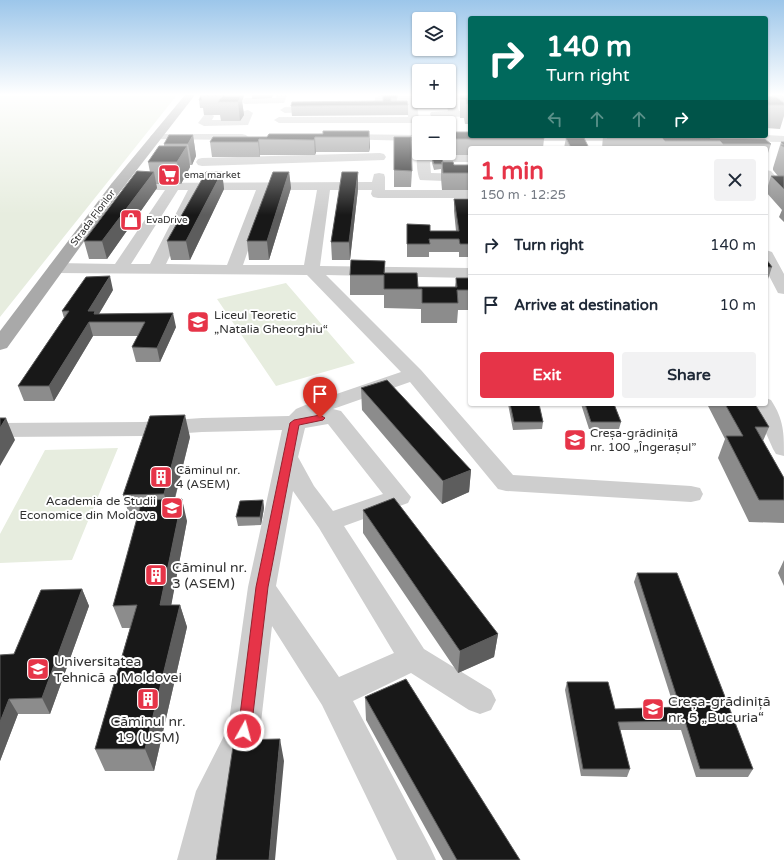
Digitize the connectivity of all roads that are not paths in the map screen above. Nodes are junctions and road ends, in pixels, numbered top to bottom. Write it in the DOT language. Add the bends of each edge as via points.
graph roads {
  1 [pos="156,137"];
  2 [pos="214,137"];
  3 [pos="250,137"];
  4 [pos="327,137"];
  5 [pos="381,138"];
  6 [pos="412,138"];
  7 [pos="502,138"];
  8 [pos="605,138"];
  9 [pos="669,138"];
  10 [pos="760,139"];
  11 [pos="784,139"];
  12 [pos="543,143"];
  13 [pos="584,143"];
  14 [pos="767,146"];
  15 [pos="380,157"];
  16 [pos="456,157"];
  17 [pos="468,158"];
  18 [pos="423,160"];
  19 [pos="202,162"];
  20 [pos="768,169"];
  21 [pos="468,178"];
  22 [pos="117,186"];
  23 [pos="174,186"];
  24 [pos="194,186"];
  25 [pos="264,186"];
  26 [pos="324,186"];
  27 [pos="378,186"];
  28 [pos="768,190"];
  29 [pos="782,190"];
  30 [pos="468,194"];
  31 [pos="768,259"];
  32 [pos="56,268"];
  33 [pos="120,269"];
  34 [pos="156,269"];
  35 [pos="233,270"];
  36 [pos="311,270"];
  37 [pos="380,270"];
  38 [pos="468,273"];
  39 [pos="422,288"];
  40 [pos="784,289"];
  41 [pos="0,344"];
  42 [pos="414,374"];
  43 [pos="765,406"];
  44 [pos="294,423"];
  45 [pos="0,430"];
  46 [pos="784,449"];
  47 [pos="287,457"];
  48 [pos="691,494"];
  49 [pos="328,522"];
  50 [pos="262,587"];
  51 [pos="413,658"];
  52 [pos="333,695"];
  53 [pos="480,700"];
  54 [pos="196,860"];
  55 [pos="417,860"];
  1 -- 2 [label="street"];
  1 -- 22 [label="main road, Strada Florilor"];
  2 -- 3 [label="street"];
  2 -- 19 [label="street"];
  4 -- 5 [label="street"];
  5 -- 6 [label="street"];
  5 -- 15 [label="street"];
  7 -- 12 [label="street"];
  8 -- 13 [label="street"];
  9 -- 10 [label="street"];
  10 -- 11 [label="street"];
  10 -- 14 [label="street"];
  12 -- 13 [label="street"];
  15 -- 19 [label="street"];
  15 -- 27 [label="street"];
  16 -- 17 [label="street"];
  18 -- 21 [label="street" via="425,178"];
  19 -- 24 [label="street"];
  20 -- 29 [label="street"];
  22 -- 23 [label="street"];
  22 -- 32 [label="main road, Strada Florilor"];
  23 -- 24 [label="street"];
  23 -- 33 [label="street"];
  24 -- 25 [label="street"];
  24 -- 34 [label="street"];
  25 -- 26 [label="street"];
  25 -- 35 [label="street"];
  26 -- 27 [label="street"];
  26 -- 36 [label="street"];
  27 -- 30 [label="street" via="378,194"];
  28 -- 29 [label="street"];
  31 -- 40 [label="street"];
  32 -- 33 [label="street"];
  32 -- 41 [label="main road, Strada Florilor"];
  33 -- 34 [label="street"];
  34 -- 35 [label="street"];
  35 -- 36 [label="street"];
  36 -- 37 [label="street"];
  36 -- 42 [label="street"];
  37 -- 38 [label="street"];
  37 -- 39 [label="street"];
  42 -- 44 [label="street" via="317,408 304,414"];
  42 -- 48 [label="street" via="506,483"];
  43 -- 46 [label="street"];
  44 -- 45 [label="street" via="143,429"];
  44 -- 47 [label="street"];
  44 -- 49 [label="street" via="333,416 399,497"];
  47 -- 49 [label="street" via="304,490"];
  47 -- 50 [label="street"];
  49 -- 51 [label="street"];
  50 -- 52 [label="street"];
  50 -- 54 [label="street" via="244,731 213,790"];
  51 -- 52 [label="street"];
  51 -- 53 [label="street"];
  52 -- 55 [label="street"];
}
